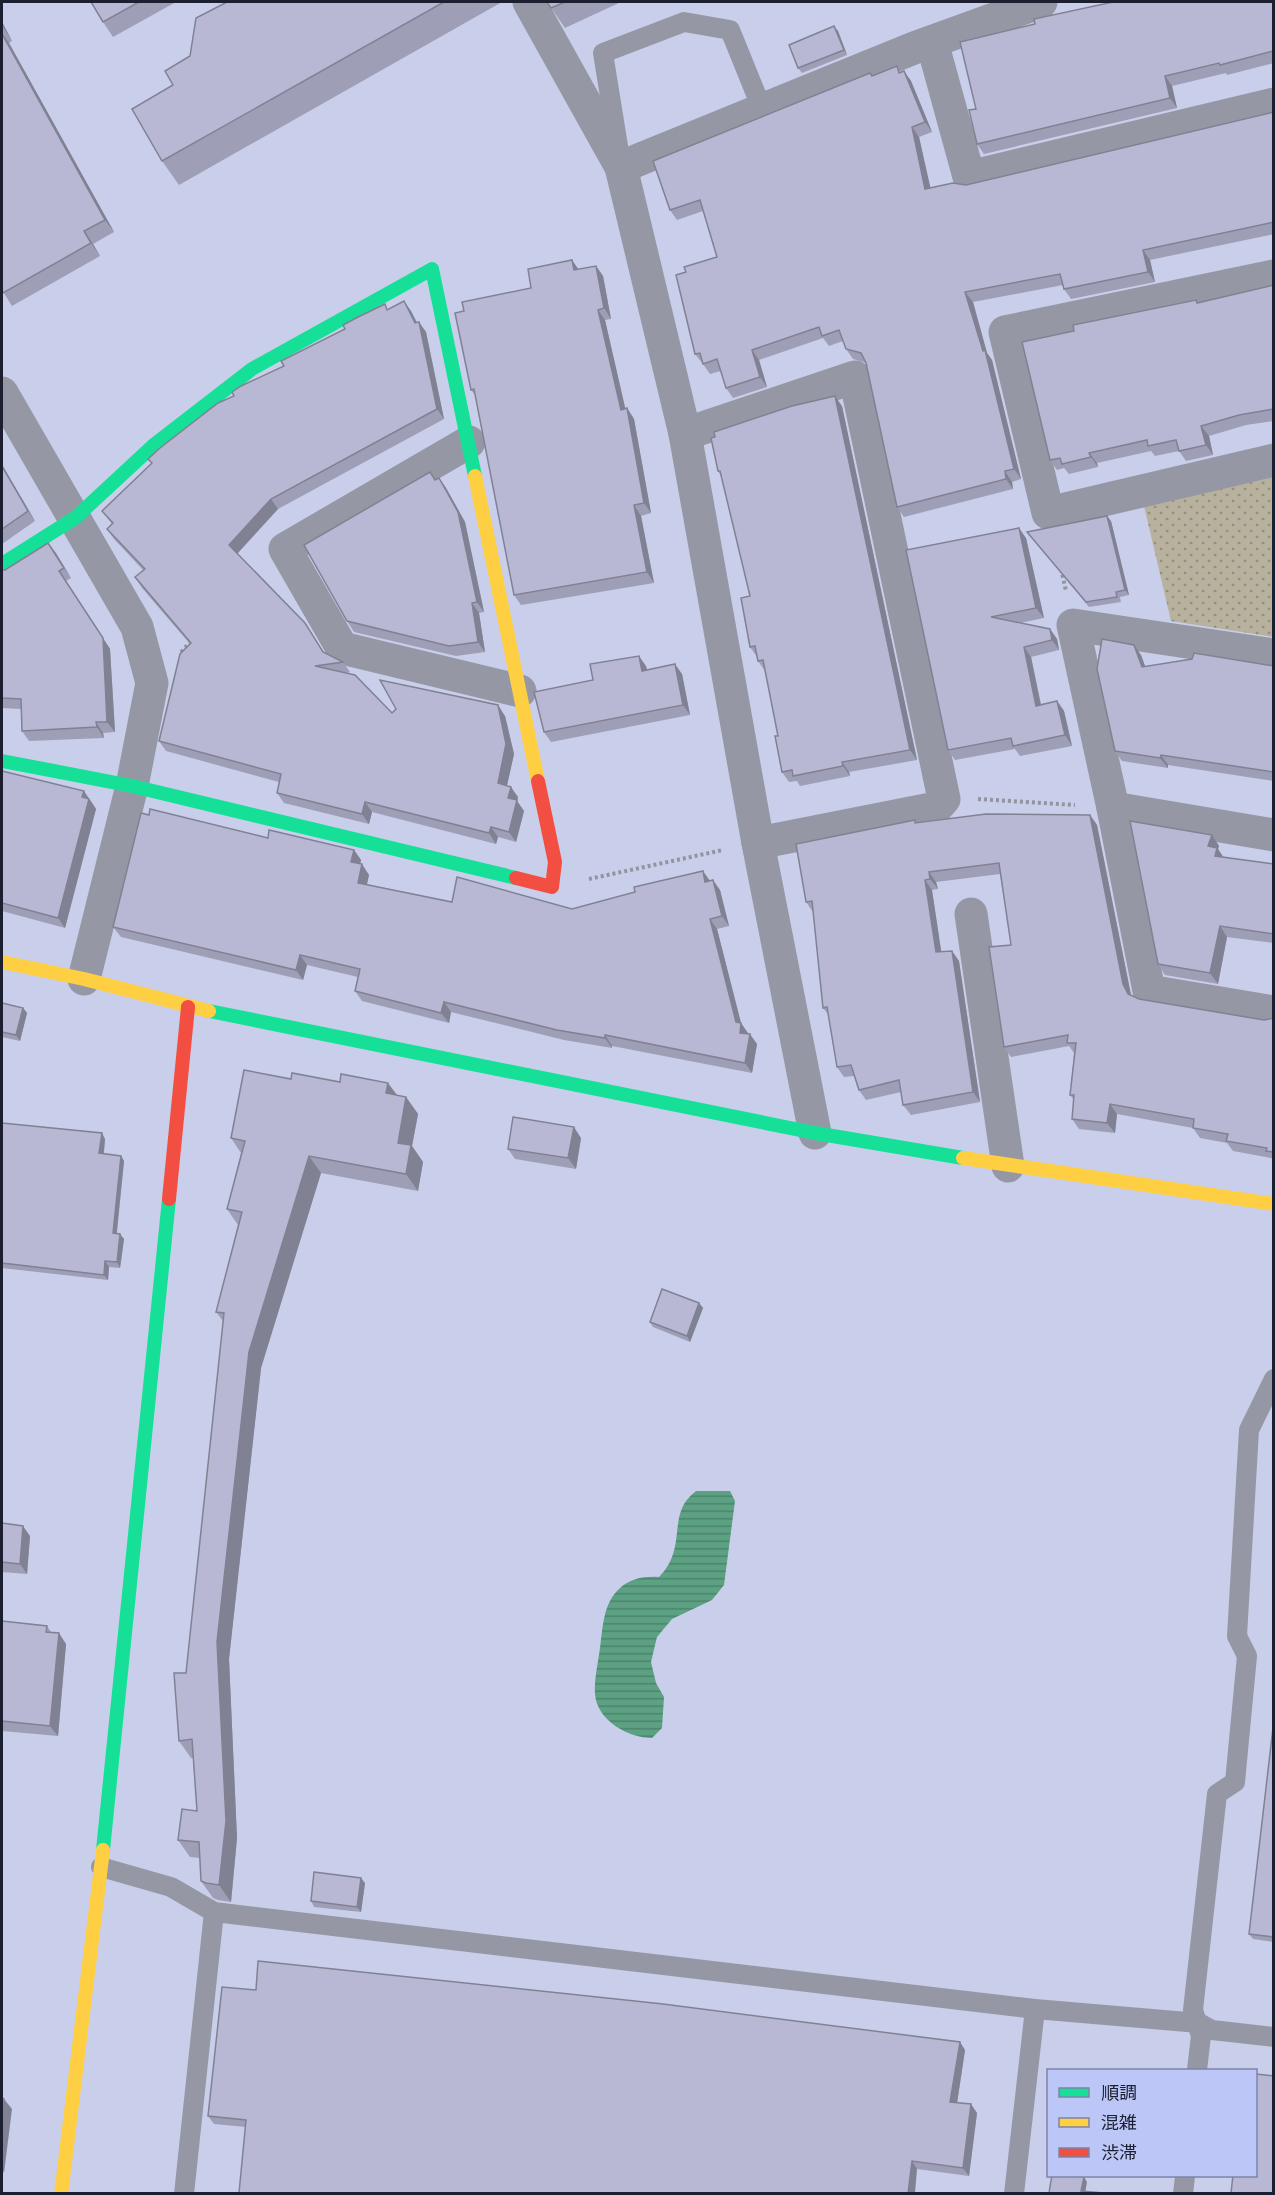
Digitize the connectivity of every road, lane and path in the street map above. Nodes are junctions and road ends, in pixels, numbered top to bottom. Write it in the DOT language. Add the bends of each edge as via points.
graph roads {
  1 [pos="529,2"];
  2 [pos="1041,2"];
  3 [pos="932,42"];
  4 [pos="1274,104"];
  5 [pos="762,109"];
  6 [pos="621,167"];
  7 [pos="1274,276"];
  8 [pos="2,393"];
  9 [pos="685,434"];
  10 [pos="469,442"];
  11 [pos="1274,460"];
  12 [pos="1048,513"];
  13 [pos="75,518"];
  14 [pos="2,564"];
  15 [pos="1073,625"];
  16 [pos="199,633"];
  17 [pos="1274,655"];
  18 [pos="152,683"];
  19 [pos="520,691"];
  20 [pos="2,761"];
  21 [pos="132,786"];
  22 [pos="944,799"];
  23 [pos="1113,808"];
  24 [pos="1274,835"];
  25 [pos="758,843"];
  26 [pos="552,887"];
  27 [pos="971,914"];
  28 [pos="2,962"];
  29 [pos="84,979"];
  30 [pos="188,1007"];
  31 [pos="1274,1012"];
  32 [pos="815,1132"];
  33 [pos="1008,1166"];
  34 [pos="1274,1204"];
  35 [pos="1274,1379"];
  36 [pos="101,1867"];
  37 [pos="214,1912"];
  38 [pos="1035,2009"];
  39 [pos="1199,2023"];
  40 [pos="1274,2037"];
  41 [pos="1197,2069"];
  42 [pos="1185,2177"];
  43 [pos="61,2193"];
  44 [pos="184,2193"];
  45 [pos="1014,2193"];
  46 [pos="1183,2193"];
  1 -- 6 [label="street"];
  2 -- 3 [label="street"];
  3 -- 4 [label="street" via="969,177"];
  3 -- 5 [label="street"];
  5 -- 6 [label="street"];
  5 -- 6 [label="lane" via="730,30 684,22 603,53"];
  6 -- 9 [label="street"];
  7 -- 12 [label="street" via="1005,332"];
  8 -- 13 [label="street"];
  9 -- 22 [label="street" via="855,377"];
  9 -- 25 [label="street"];
  10 -- 13 [label="street" via="432,269 252,369 155,444"];
  10 -- 19 [label="street"];
  10 -- 19 [label="street" via="285,549 342,648"];
  11 -- 12 [label="street"];
  12 -- 15 [label="path"];
  13 -- 14 [label="street"];
  13 -- 18 [label="street" via="137,627"];
  15 -- 17 [label="street"];
  15 -- 23 [label="street"];
  16 -- 18 [label="path"];
  18 -- 21 [label="street"];
  19 -- 26 [label="street" via="555,862"];
  20 -- 21 [label="street"];
  21 -- 26 [label="street"];
  21 -- 29 [label="street"];
  22 -- 23 [label="path"];
  22 -- 25 [label="street" via="936,808"];
  23 -- 24 [label="street"];
  23 -- 31 [label="street" via="1149,991"];
  25 -- 26 [label="path"];
  25 -- 32 [label="street"];
  27 -- 33 [label="street"];
  28 -- 29 [label="street"];
  29 -- 30 [label="street"];
  30 -- 32 [label="street"];
  30 -- 36 [label="street"];
  32 -- 33 [label="street"];
  33 -- 34 [label="street"];
  35 -- 39 [label="lane" via="1249,1430 1237,1636 1247,1656 1235,1782 1217,1794 1193,2010"];
  36 -- 37 [label="lane" via="171,1887"];
  36 -- 43 [label="street"];
  37 -- 38 [label="lane"];
  37 -- 44 [label="lane"];
  38 -- 39 [label="lane"];
  38 -- 45 [label="lane"];
  39 -- 40 [label="lane" via="1212,2030"];
  39 -- 41 [label="lane"];
  42 -- 46 [label="lane"];
}
